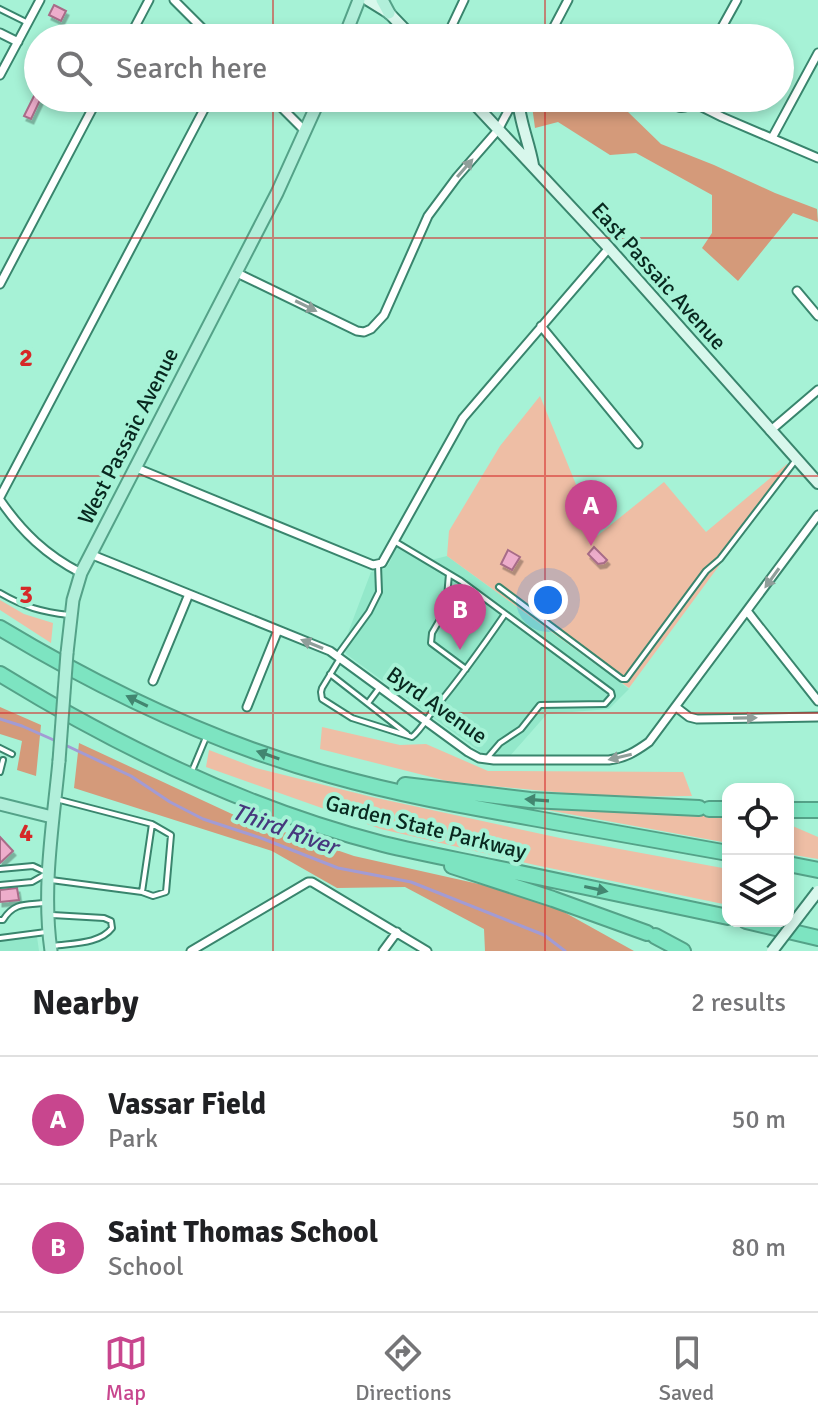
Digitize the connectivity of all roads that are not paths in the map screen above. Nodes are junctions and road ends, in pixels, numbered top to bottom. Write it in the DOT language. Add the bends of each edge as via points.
graph roads {
  1 [pos="40,0"];
  2 [pos="149,0"];
  3 [pos="174,0"];
  4 [pos="359,0"];
  5 [pos="368,0"];
  6 [pos="382,0"];
  7 [pos="464,0"];
  8 [pos="568,0"];
  9 [pos="735,1"];
  10 [pos="0,9"];
  11 [pos="389,13"];
  12 [pos="28,23"];
  13 [pos="136,24"];
  14 [pos="198,24"];
  15 [pos="350,24"];
  16 [pos="400,24"];
  17 [pos="453,24"];
  18 [pos="555,24"];
  19 [pos="723,24"];
  20 [pos="24,31"];
  21 [pos="0,33"];
  22 [pos="18,42"];
  23 [pos="818,53"];
  24 [pos="0,75"];
  25 [pos="794,97"];
  26 [pos="91,112"];
  27 [pos="203,112"];
  28 [pos="286,112"];
  29 [pos="314,112"];
  30 [pos="482,112"];
  31 [pos="508,112"];
  32 [pos="519,112"];
  33 [pos="713,112"];
  34 [pos="786,112"];
  35 [pos="498,130"];
  36 [pos="306,132"];
  37 [pos="772,138"];
  38 [pos="818,158"];
  39 [pos="533,167"];
  40 [pos="609,248"];
  41 [pos="235,272"];
  42 [pos="0,284"];
  43 [pos="797,291"];
  44 [pos="818,316"];
  45 [pos="541,326"];
  46 [pos="818,390"];
  47 [pos="770,431"];
  48 [pos="638,444"];
  49 [pos="796,459"];
  50 [pos="134,467"];
  51 [pos="818,483"];
  52 [pos="0,499"];
  53 [pos="818,515"];
  54 [pos="394,541"];
  55 [pos="90,554"];
  56 [pos="378,565"];
  57 [pos="81,573"];
  58 [pos="449,574"];
  59 [pos="499,587"];
  60 [pos="0,593"];
  61 [pos="189,594"];
  62 [pos="747,611"];
  63 [pos="505,614"];
  64 [pos="71,615"];
  65 [pos="0,628"];
  66 [pos="278,630"];
  67 [pos="339,657"];
  68 [pos="466,669"];
  69 [pos="330,674"];
  70 [pos="0,676"];
  71 [pos="153,681"];
  72 [pos="380,687"];
  73 [pos="818,701"];
  74 [pos="368,703"];
  75 [pos="247,707"];
  76 [pos="676,707"];
  77 [pos="818,717"];
  78 [pos="425,721"];
  79 [pos="208,733"];
  80 [pos="409,736"];
  81 [pos="0,748"];
  82 [pos="12,754"];
  83 [pos="487,759"];
  84 [pos="3,760"];
  85 [pos="0,772"];
  86 [pos="190,775"];
  87 [pos="330,775"];
  88 [pos="55,799"];
  89 [pos="0,804"];
  90 [pos="722,809"];
  91 [pos="794,810"];
  92 [pos="818,810"];
  93 [pos="52,817"];
  94 [pos="152,824"];
  95 [pos="383,844"];
  96 [pos="722,852"];
  97 [pos="794,865"];
  98 [pos="0,869"];
  99 [pos="818,870"];
  100 [pos="48,876"];
  101 [pos="0,885"];
  102 [pos="818,891"];
  103 [pos="142,892"];
  104 [pos="47,909"];
  105 [pos="722,916"];
  106 [pos="0,920"];
  107 [pos="771,927"];
  108 [pos="49,931"];
  109 [pos="397,932"];
  110 [pos="0,938"];
  111 [pos="818,938"];
  112 [pos="51,949"];
  113 [pos="191,951"];
  114 [pos="383,951"];
  115 [pos="427,951"];
  116 [pos="683,951"];
  117 [pos="772,951"];
  1 -- 12 [label="street"];
  2 -- 13 [label="street"];
  3 -- 14 [label="street"];
  4 -- 15 [label="main road"];
  5 -- 11 [label="main road"];
  6 -- 11 [label="main road"];
  7 -- 17 [label="street"];
  8 -- 18 [label="street"];
  9 -- 19 [label="street"];
  10 -- 12 [label="lane"];
  11 -- 16 [label="main road"];
  20 -- 22 [label="street"];
  21 -- 22 [label="street"];
  22 -- 24 [label="street"];
  23 -- 25 [label="street"];
  26 -- 42 [label="street"];
  27 -- 52 [label="street"];
  28 -- 36 [label="street"];
  29 -- 36 [label="main road, West Passaic Avenue"];
  30 -- 35 [label="main road, East Passaic Avenue"];
  31 -- 35 [label="street"];
  32 -- 39 [label="main road"];
  33 -- 37 [label="street"];
  34 -- 37 [label="street"];
  35 -- 39 [label="main road, East Passaic Avenue"];
  41 -- 35 [label="street, one-way" via="357,331 371,329 384,315 428,216"];
  36 -- 41 [label="main road, West Passaic Avenue"];
  37 -- 38 [label="street"];
  39 -- 40 [label="main road, East Passaic Avenue"];
  40 -- 45 [label="street"];
  40 -- 47 [label="main road, East Passaic Avenue"];
  41 -- 50 [label="main road, West Passaic Avenue"];
  43 -- 44 [label="street"];
  45 -- 48 [label="street"];
  45 -- 54 [label="street" via="463,418"];
  46 -- 47 [label="street"];
  47 -- 49 [label="main road, East Passaic Avenue"];
  49 -- 51 [label="main road, East Passaic Avenue"];
  49 -- 59 [label="lane" via="626,679"];
  50 -- 55 [label="main road, West Passaic Avenue"];
  50 -- 56 [label="street"];
  52 -- 57 [label="street" via="29,537"];
  53 -- 62 [label="street, Byrd Avenue, one-way"];
  54 -- 56 [label="street"];
  54 -- 58 [label="lane"];
  55 -- 57 [label="main road, West Passaic Avenue"];
  55 -- 61 [label="street, Byrd Avenue"];
  56 -- 67 [label="lane" via="379,592"];
  57 -- 64 [label="main road, West Passaic Avenue"];
  58 -- 63 [label="lane"];
  58 -- 68 [label="lane" via="446,609 431,643"];
  60 -- 64 [label="lane" via="30,609"];
  61 -- 66 [label="street, Byrd Avenue"];
  61 -- 71 [label="street"];
  62 -- 73 [label="street"];
  62 -- 76 [label="street, Byrd Avenue"];
  63 -- 68 [label="lane"];
  63 -- 83 [label="lane" via="612,696 605,704 540,705"];
  64 -- 88 [label="main road, West Passaic Avenue, bridge"];
  79 -- 65 [label="highway, Garden State Parkway, one-way" via="97,682"];
  67 -- 66 [label="street, Byrd Avenue, one-way"];
  66 -- 75 [label="street"];
  67 -- 69 [label="lane"];
  67 -- 72 [label="street, Byrd Avenue"];
  68 -- 78 [label="lane"];
  69 -- 74 [label="lane"];
  69 -- 80 [label="lane" via="322,699 352,718"];
  70 -- 86 [label="highway, Garden State Parkway"];
  72 -- 74 [label="lane"];
  72 -- 78 [label="street, Byrd Avenue"];
  74 -- 80 [label="lane"];
  76 -- 77 [label="street, one-way" via="697,719"];
  76 -- 83 [label="street, Byrd Avenue, one-way" via="649,742 621,759"];
  78 -- 80 [label="lane"];
  78 -- 83 [label="street, Byrd Avenue"];
  79 -- 86 [label="lane"];
  87 -- 79 [label="highway, Garden State Parkway, one-way"];
  81 -- 82 [label="lane"];
  84 -- 85 [label="lane"];
  86 -- 95 [label="highway, Garden State Parkway" via="278,811"];
  90 -- 87 [label="highway, one-way" via="506,797"];
  87 -- 96 [label="highway, Garden State Parkway" via="452,804"];
  88 -- 93 [label="main road, West Passaic Avenue"];
  88 -- 94 [label="lane"];
  89 -- 93 [label="main road"];
  91 -- 92 [label="highway"];
  93 -- 100 [label="main road, West Passaic Avenue"];
  94 -- 103 [label="lane"];
  94 -- 103 [label="lane" via="171,835 166,892"];
  95 -- 105 [label="highway, Garden State Parkway, one-way"];
  95 -- 116 [label="highway" via="553,899"];
  97 -- 99 [label="highway"];
  98 -- 100 [label="lane" via="33,866"];
  100 -- 101 [label="lane"];
  100 -- 103 [label="lane"];
  100 -- 104 [label="main road, West Passaic Avenue"];
  102 -- 117 [label="main road, bridge"];
  104 -- 106 [label="lane" via="17,905"];
  104 -- 108 [label="main road, West Passaic Avenue"];
  104 -- 112 [label="lane" via="104,918 112,928 104,936"];
  107 -- 111 [label="highway"];
  108 -- 110 [label="lane"];
  108 -- 112 [label="main road, West Passaic Avenue"];
  109 -- 113 [label="street" via="308,882"];
  109 -- 114 [label="street"];
  109 -- 115 [label="street"];
}
